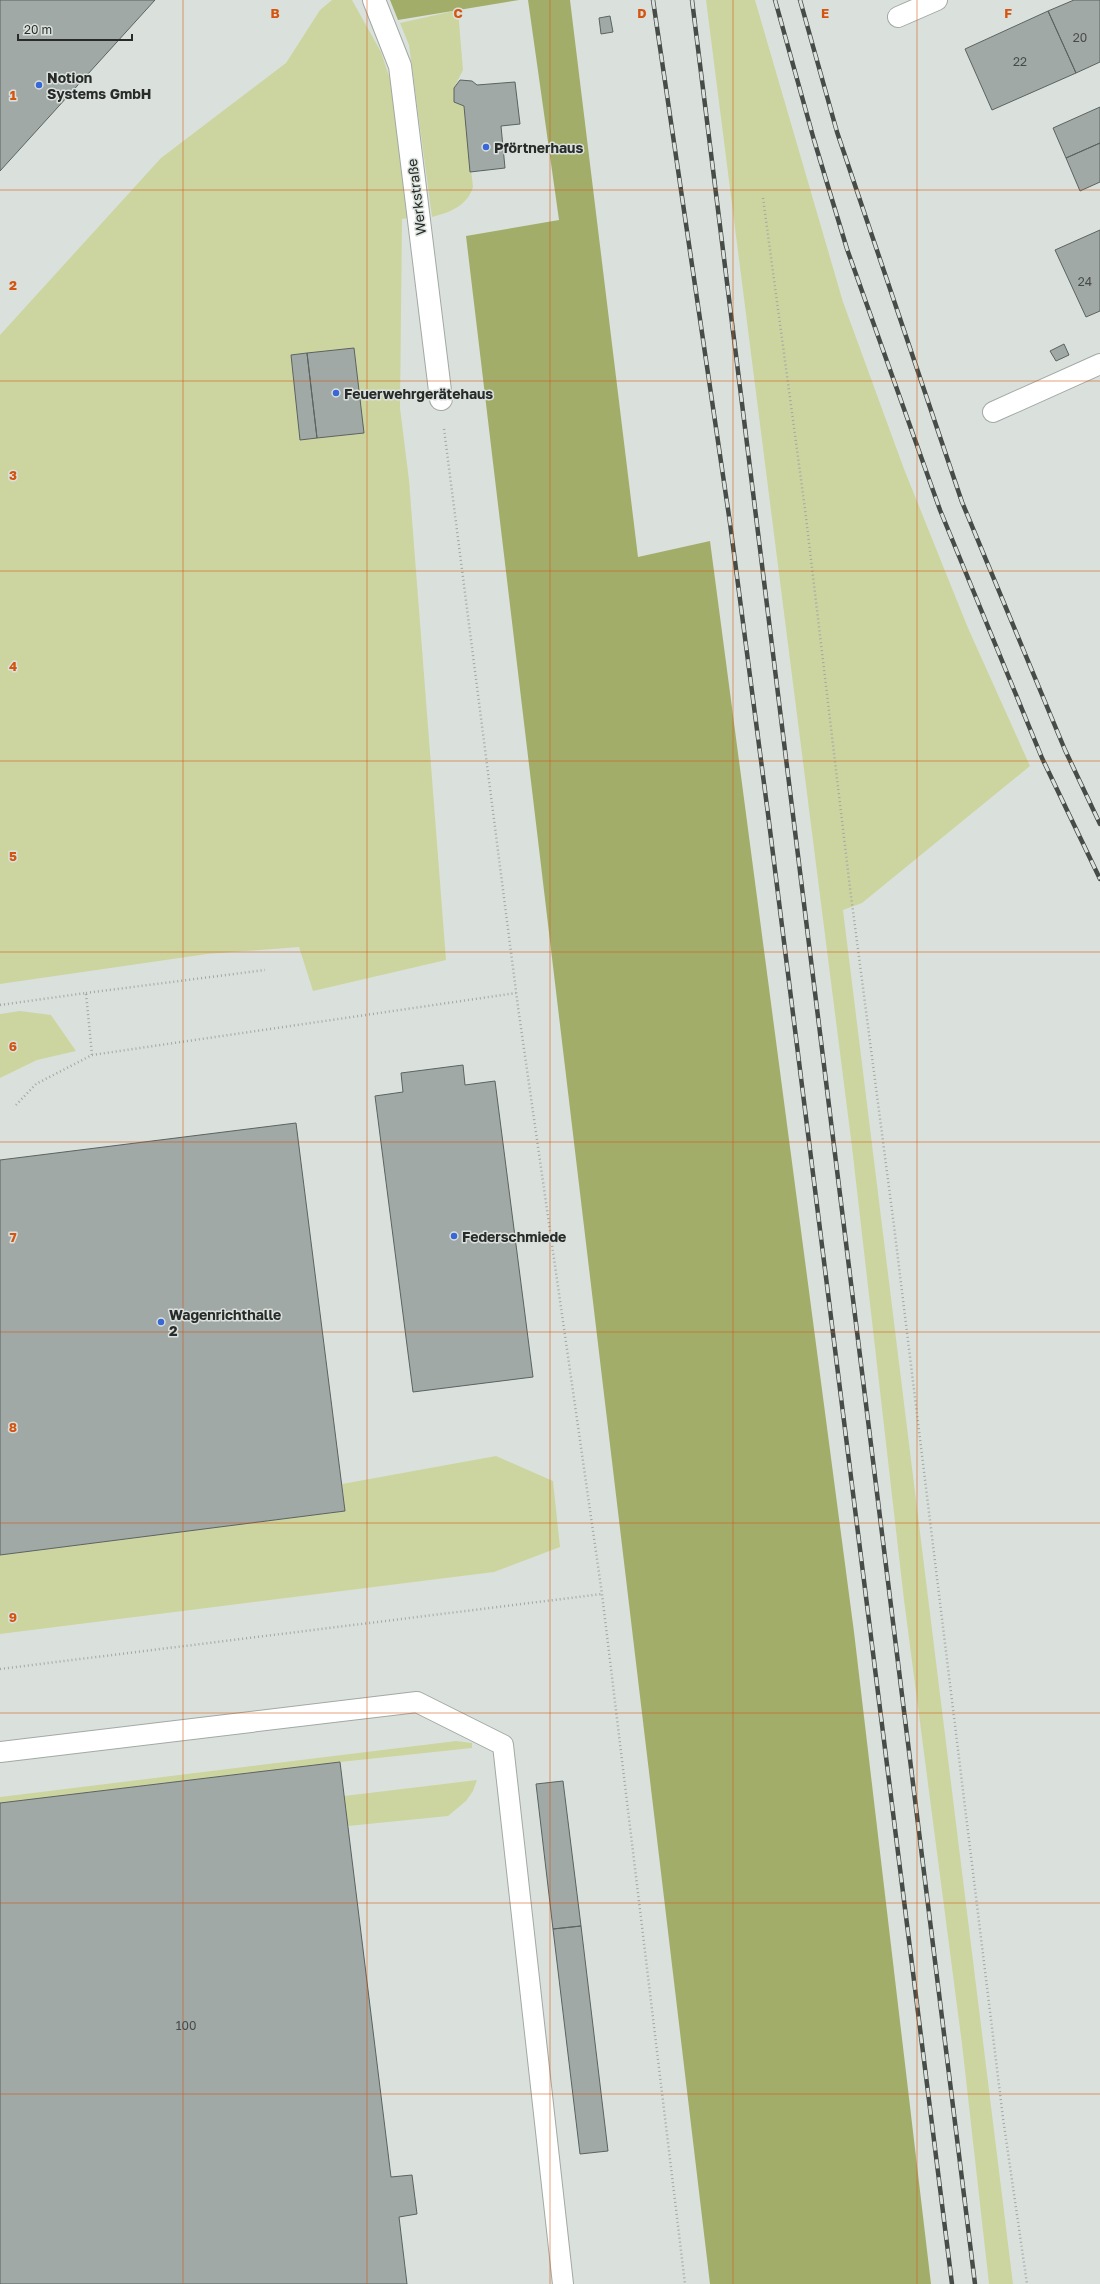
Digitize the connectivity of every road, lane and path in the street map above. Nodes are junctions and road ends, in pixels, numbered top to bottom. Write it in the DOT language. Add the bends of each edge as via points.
graph roads {
  1 [pos="937,0"];
  2 [pos="374,2"];
  3 [pos="898,17"];
  4 [pos="763,198"];
  5 [pos="1100,364"];
  6 [pos="441,399"];
  7 [pos="993,412"];
  8 [pos="265,970"];
  9 [pos="516,992"];
  10 [pos="86,993"];
  11 [pos="0,1005"];
  12 [pos="92,1055"];
  13 [pos="16,1105"];
  14 [pos="602,1594"];
  15 [pos="0,1669"];
  16 [pos="0,1752"];
  17 [pos="563,2284"];
  18 [pos="685,2284"];
  19 [pos="1027,2284"];
  1 -- 3 [label="lane"];
  2 -- 6 [label="street, Werkstraße" via="400,66"];
  4 -- 19 [label="path" via="805,509 1003,2118"];
  5 -- 7 [label="lane"];
  6 -- 9 [label="path"];
  8 -- 10 [label="path"];
  9 -- 12 [label="path"];
  9 -- 14 [label="path"];
  10 -- 11 [label="path"];
  10 -- 12 [label="path"];
  12 -- 13 [label="path" via="36,1084"];
  14 -- 15 [label="path"];
  14 -- 18 [label="path"];
  16 -- 17 [label="lane" via="417,1702 503,1745"];
}
